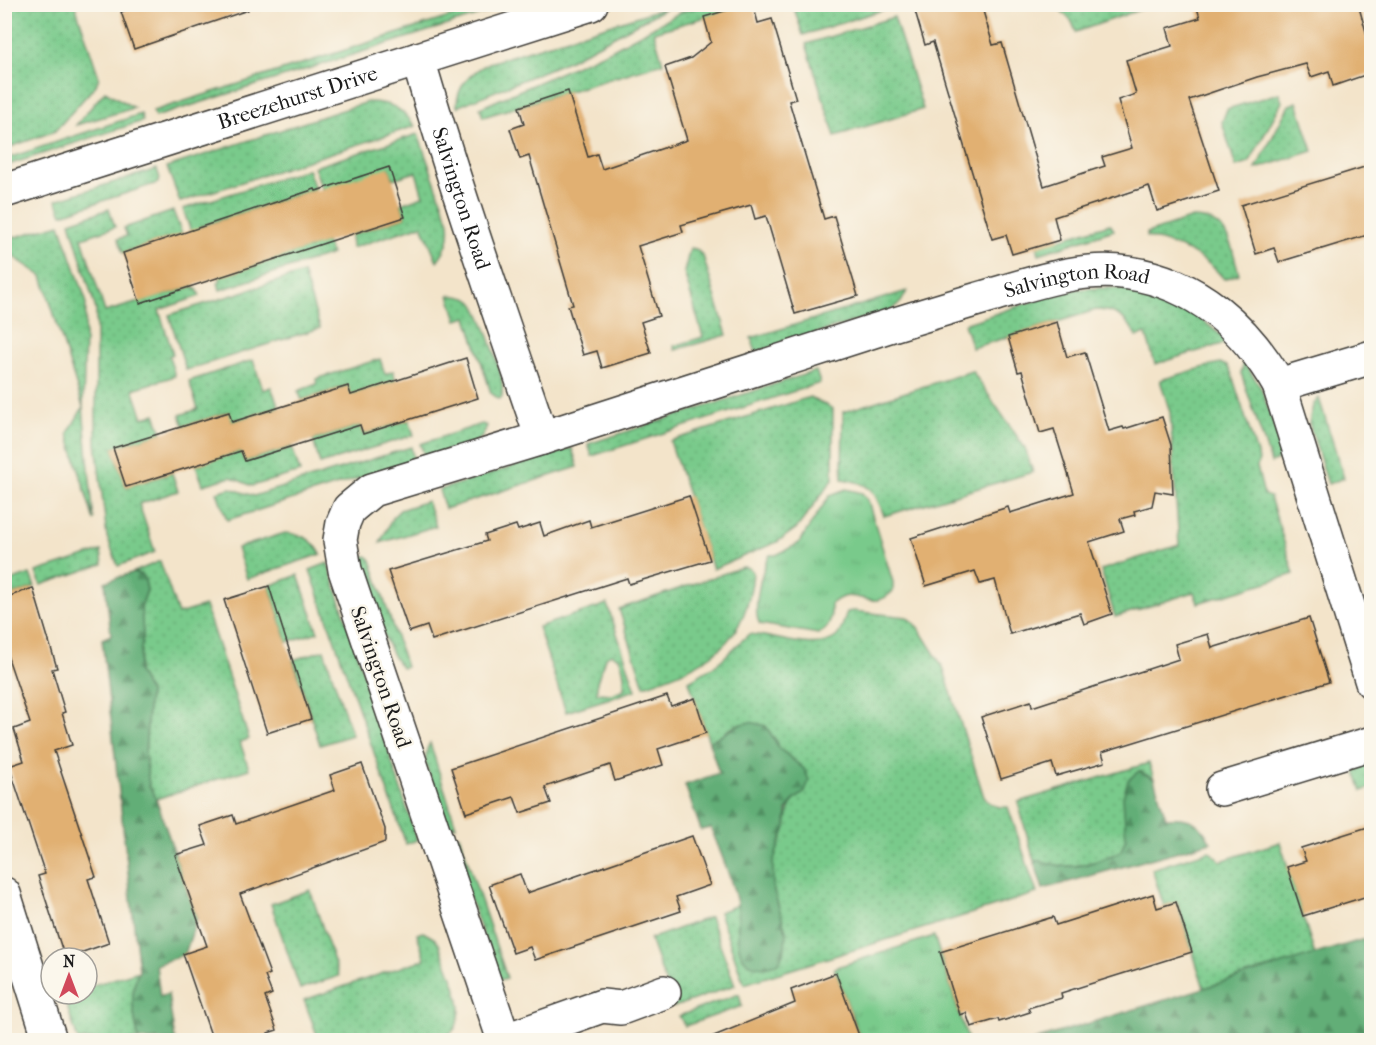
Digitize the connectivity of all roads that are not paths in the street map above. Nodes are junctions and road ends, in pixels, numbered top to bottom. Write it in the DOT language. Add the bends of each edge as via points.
graph roads {
  1 [pos="591,4"];
  2 [pos="418,59"];
  3 [pos="4,190"];
  4 [pos="1371,357"];
  5 [pos="1280,385"];
  6 [pos="542,438"];
  7 [pos="1371,682"];
  8 [pos="1371,743"];
  9 [pos="1222,789"];
  10 [pos="4,894"];
  11 [pos="664,992"];
  12 [pos="50,1041"];
  13 [pos="505,1041"];
  1 -- 2 [label="street, Breezehurst Drive"];
  2 -- 3 [label="street, Breezehurst Drive"];
  2 -- 6 [label="street, Salvington Road"];
  4 -- 5 [label="street"];
  5 -- 6 [label="street, Salvington Road" via="1249,340 1215,308 1190,292 1129,273 1095,271 1060,275 940,309"];
  5 -- 7 [label="street, Salvington Road"];
  6 -- 13 [label="street, Salvington Road" via="372,490 349,509 340,540 345,570"];
  8 -- 9 [label="street"];
  10 -- 12 [label="street"];
  11 -- 13 [label="street" via="621,1008 602,1006"];
}
